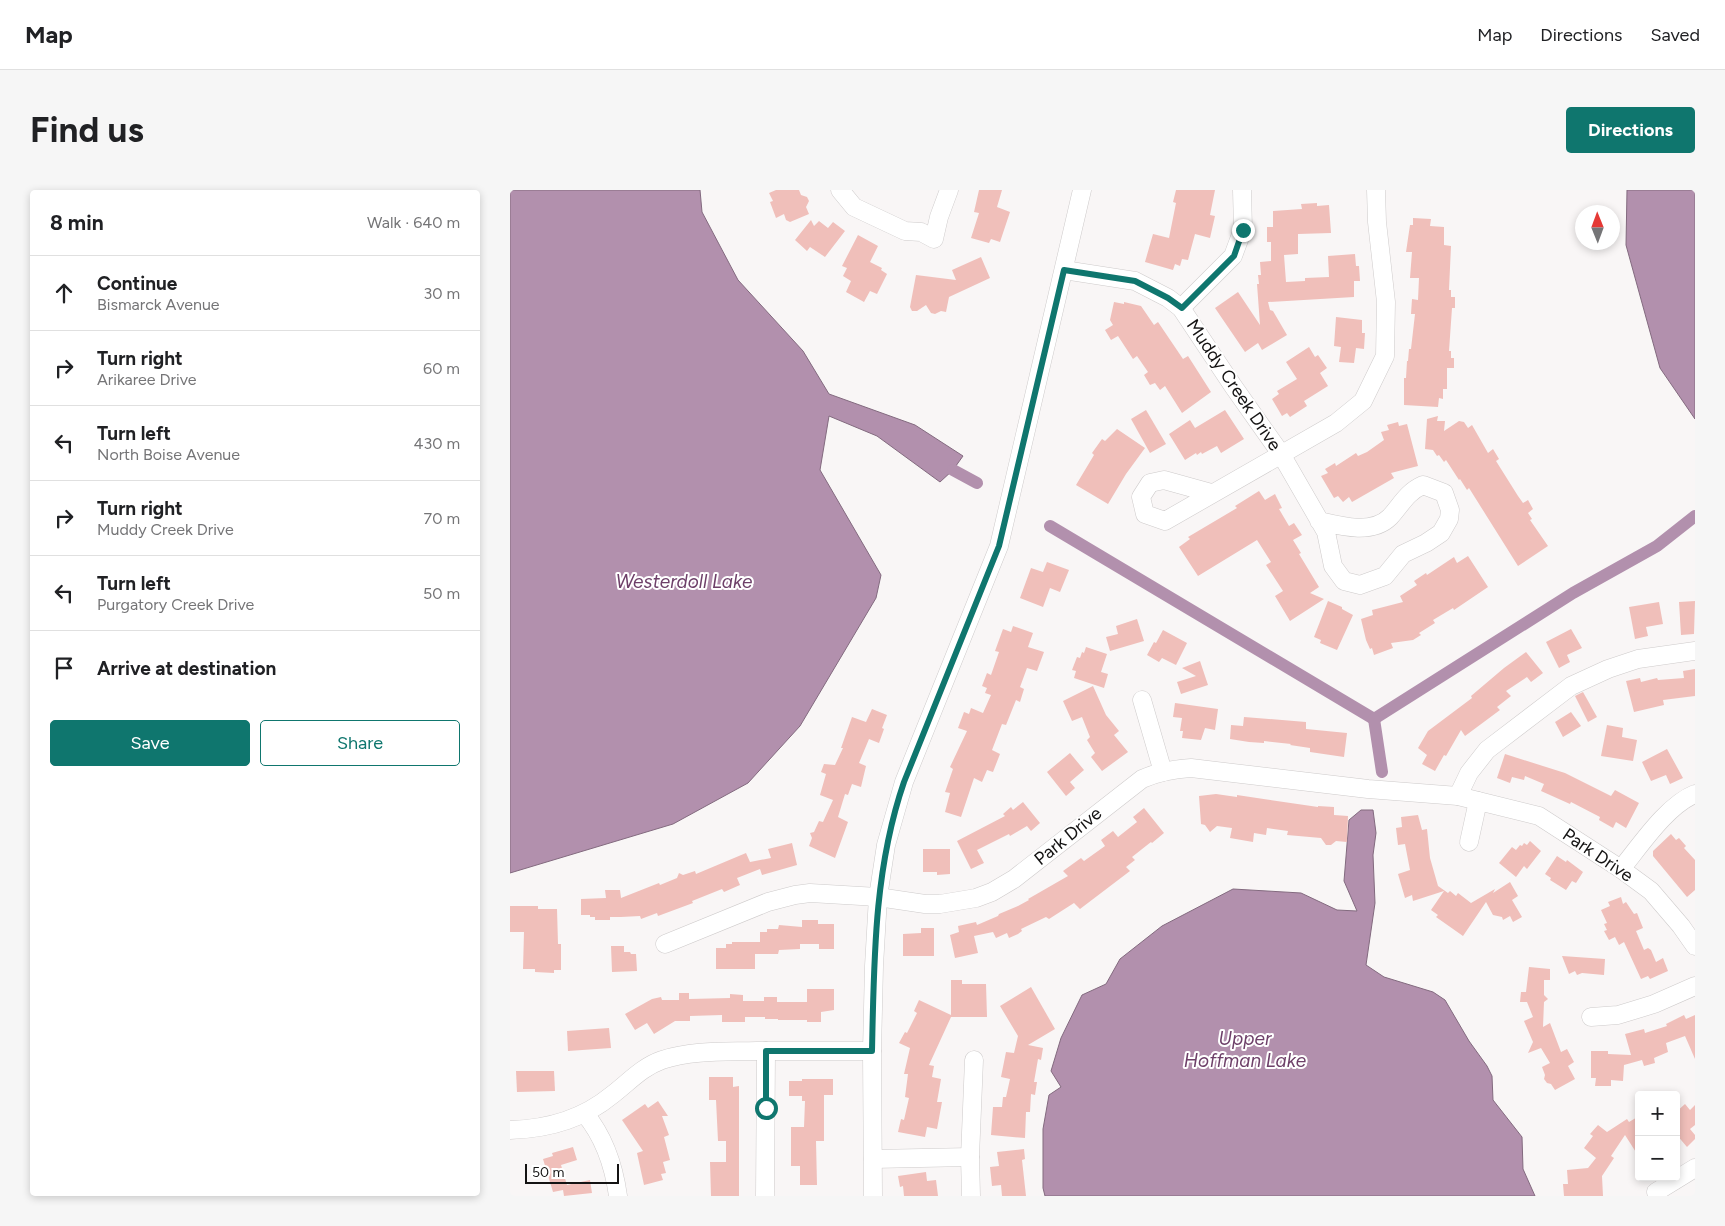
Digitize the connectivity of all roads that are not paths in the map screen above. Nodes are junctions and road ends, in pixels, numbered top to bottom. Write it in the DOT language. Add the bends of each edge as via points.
graph roads {
  1 [pos="840,190"];
  2 [pos="949,190"];
  3 [pos="1082,190"];
  4 [pos="1242,190"];
  5 [pos="1376,190"];
  6 [pos="1064,270"];
  7 [pos="1182,308"];
  8 [pos="1281,454"];
  9 [pos="1212,493"];
  10 [pos="1319,520"];
  11 [pos="1695,651"];
  12 [pos="1142,700"];
  13 [pos="1163,772"];
  14 [pos="1695,794"];
  15 [pos="1458,796"];
  16 [pos="1478,801"];
  17 [pos="1469,842"];
  18 [pos="1621,869"];
  19 [pos="878,897"];
  20 [pos="664,944"];
  21 [pos="1695,946"];
  22 [pos="1695,986"];
  23 [pos="1591,1017"];
  24 [pos="766,1051"];
  25 [pos="872,1051"];
  26 [pos="974,1060"];
  27 [pos="585,1114"];
  28 [pos="510,1130"];
  29 [pos="970,1157"];
  30 [pos="873,1159"];
  31 [pos="1695,1168"];
  32 [pos="1656,1192"];
  33 [pos="618,1196"];
  34 [pos="765,1196"];
  35 [pos="873,1196"];
  36 [pos="971,1196"];
  1 -- 2 [label="street" via="854,207 905,231 921,232 934,239"];
  3 -- 6 [label="street"];
  4 -- 7 [label="street" via="1243,230 1234,256"];
  5 -- 8 [label="street" via="1386,302 1384,356 1362,402 1336,423"];
  6 -- 7 [label="street, Muddy Creek Drive" via="1135,281"];
  6 -- 19 [label="street" via="999,546 899,795 886,845"];
  7 -- 8 [label="street, Muddy Creek Drive"];
  8 -- 9 [label="street"];
  8 -- 10 [label="street, Muddy Creek Drive"];
  10 -- 10 [label="street, Muddy Creek Drive" via="1326,532 1333,566 1344,582 1360,585 1385,576 1403,554 1440,532 1449,519 1450,510 1444,493 1423,485 1413,489 1388,519 1370,527 1347,528"];
  11 -- 15 [label="street" via="1638,659 1571,686 1487,750"];
  12 -- 13 [label="street"];
  13 -- 15 [label="street, Park Drive" via="1210,769 1368,789"];
  13 -- 19 [label="street, Park Drive" via="1142,779 992,892 940,904"];
  14 -- 18 [label="street" via="1684,799 1658,823"];
  15 -- 16 [label="street, Park Drive"];
  16 -- 17 [label="street"];
  16 -- 18 [label="street, Park Drive" via="1539,816"];
  18 -- 21 [label="street, Park Drive" via="1651,891"];
  19 -- 20 [label="street, Park Drive" via="795,895 768,902"];
  19 -- 25 [label="street"];
  22 -- 23 [label="street" via="1618,1015"];
  24 -- 25 [label="street"];
  24 -- 27 [label="street" via="702,1052 662,1060 641,1070"];
  24 -- 34 [label="street"];
  25 -- 30 [label="street"];
  26 -- 29 [label="street"];
  27 -- 28 [label="street" via="548,1126"];
  27 -- 33 [label="street" via="608,1154"];
  29 -- 30 [label="street"];
  29 -- 36 [label="street"];
  30 -- 35 [label="street"];
  31 -- 32 [label="street"];
}
